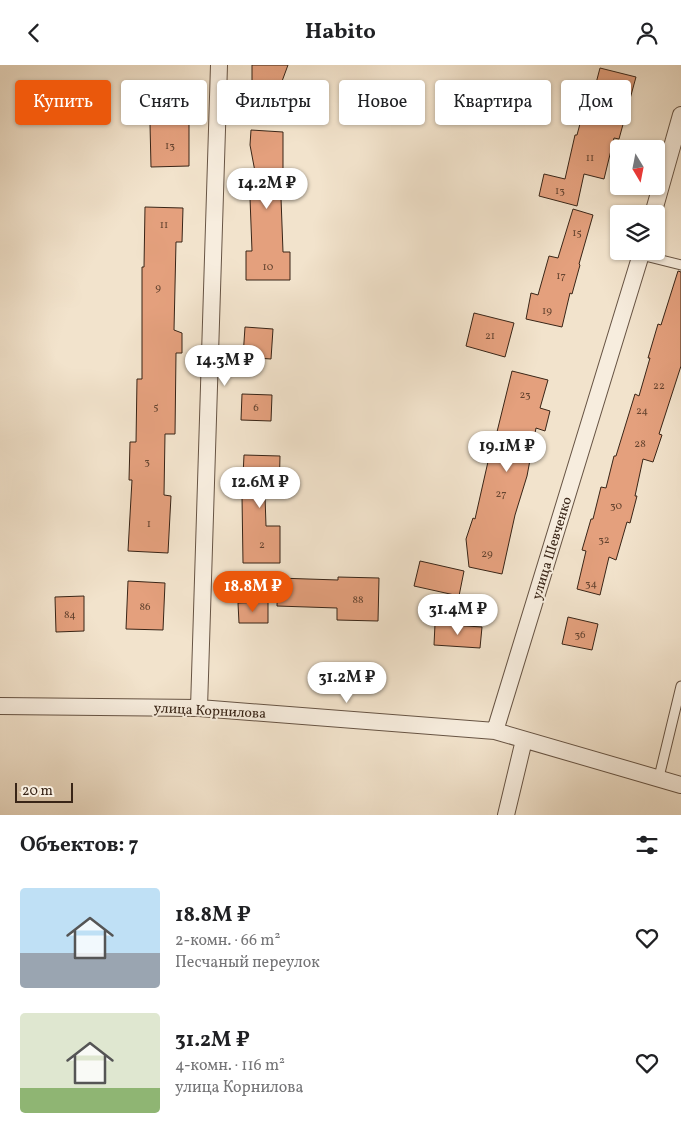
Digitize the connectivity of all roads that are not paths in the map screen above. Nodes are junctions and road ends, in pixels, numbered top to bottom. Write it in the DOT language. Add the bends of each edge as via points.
graph roads {
  1 [pos="219,65"];
  2 [pos="681,115"];
  3 [pos="656,205"];
  4 [pos="640,260"];
  5 [pos="665,260"];
  6 [pos="681,265"];
  7 [pos="681,686"];
  8 [pos="0,706"];
  9 [pos="199,708"];
  10 [pos="495,731"];
  11 [pos="524,740"];
  12 [pos="659,777"];
  13 [pos="681,785"];
  14 [pos="506,815"];
  1 -- 9 [label="street"];
  2 -- 3 [label="street"];
  4 -- 10 [label="street, улица Шевченко"];
  5 -- 6 [label="lane"];
  7 -- 12 [label="lane"];
  8 -- 9 [label="street, улица Корнилова"];
  9 -- 10 [label="street, улица Корнилова"];
  10 -- 11 [label="street, улица Корнилова"];
  11 -- 12 [label="street, улица Корнилова"];
  11 -- 14 [label="street"];
  12 -- 13 [label="street, улица Корнилова"];
}
